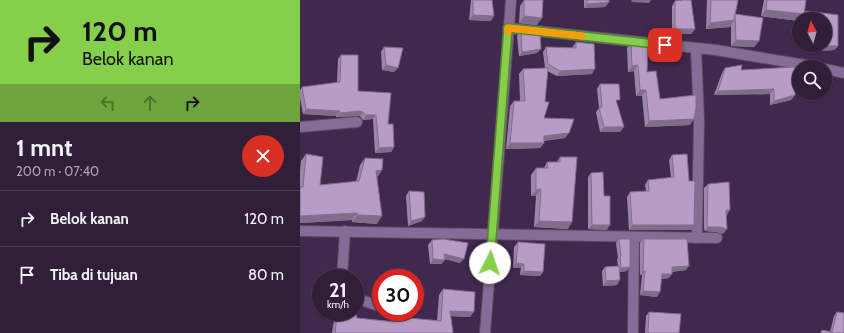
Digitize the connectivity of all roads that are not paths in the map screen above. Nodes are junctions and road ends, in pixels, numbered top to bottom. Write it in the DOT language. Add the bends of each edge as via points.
graph roads {
  1 [pos="511,0"];
  2 [pos="508,28"];
  3 [pos="696,48"];
  4 [pos="792,63"];
  5 [pos="832,70"];
  6 [pos="844,73"];
  7 [pos="357,122"];
  8 [pos="300,127"];
  9 [pos="300,231"];
  10 [pos="345,231"];
  11 [pos="492,235"];
  12 [pos="634,238"];
  13 [pos="697,238"];
  14 [pos="716,238"];
  15 [pos="343,269"];
  16 [pos="485,333"];
  17 [pos="634,333"];
  1 -- 2 [label="street"];
  2 -- 3 [label="street"];
  2 -- 11 [label="street"];
  3 -- 4 [label="street"];
  3 -- 13 [label="street" via="699,120"];
  5 -- 6 [label="street"];
  7 -- 8 [label="street"];
  9 -- 10 [label="street"];
  10 -- 11 [label="street"];
  10 -- 15 [label="street"];
  11 -- 12 [label="street"];
  11 -- 16 [label="street"];
  12 -- 13 [label="street"];
  12 -- 17 [label="street"];
  13 -- 14 [label="street"];
}
